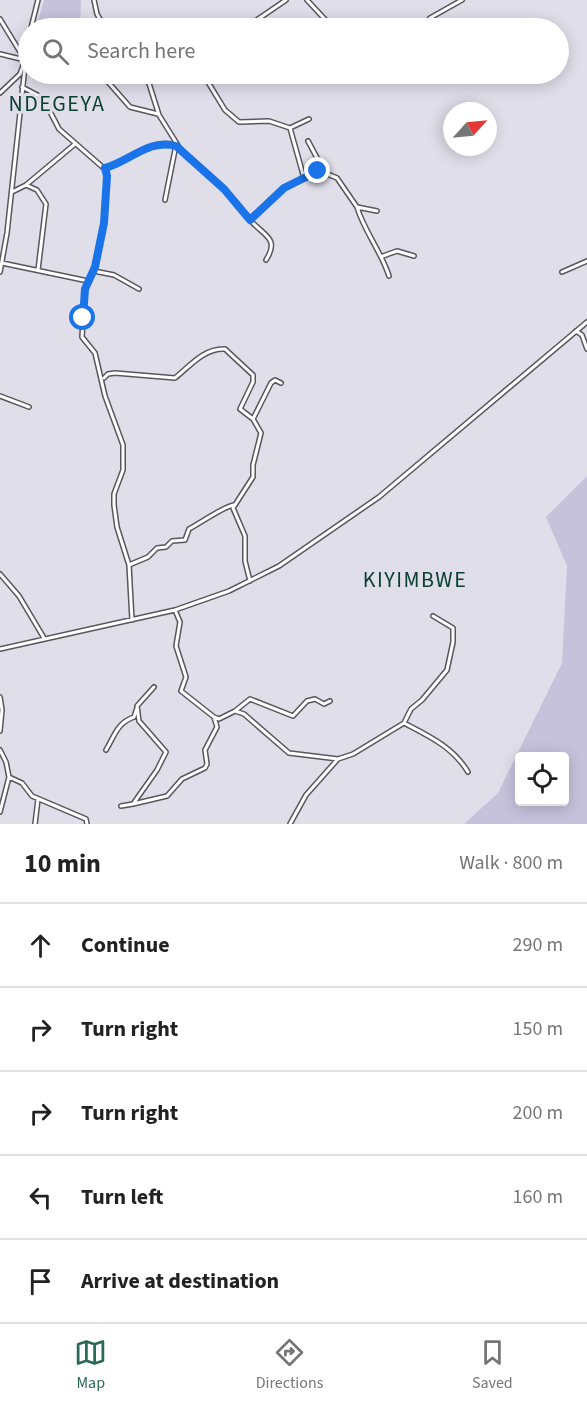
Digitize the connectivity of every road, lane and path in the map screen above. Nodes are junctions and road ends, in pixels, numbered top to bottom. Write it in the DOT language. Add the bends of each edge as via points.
graph roads {
  1 [pos="38,0"];
  2 [pos="94,0"];
  3 [pos="286,0"];
  4 [pos="307,0"];
  5 [pos="462,0"];
  6 [pos="34,18"];
  7 [pos="99,18"];
  8 [pos="261,18"];
  9 [pos="324,18"];
  10 [pos="430,18"];
  11 [pos="0,19"];
  12 [pos="18,46"];
  13 [pos="0,54"];
  14 [pos="18,58"];
  15 [pos="18,76"];
  16 [pos="23,84"];
  17 [pos="110,84"];
  18 [pos="149,84"];
  19 [pos="209,84"];
  20 [pos="22,87"];
  21 [pos="0,93"];
  22 [pos="159,115"];
  23 [pos="309,119"];
  24 [pos="290,128"];
  25 [pos="308,141"];
  26 [pos="75,144"];
  27 [pos="177,146"];
  28 [pos="105,168"];
  29 [pos="325,172"];
  30 [pos="304,178"];
  31 [pos="26,185"];
  32 [pos="11,193"];
  33 [pos="165,200"];
  34 [pos="357,207"];
  35 [pos="377,211"];
  36 [pos="250,220"];
  37 [pos="383,256"];
  38 [pos="414,256"];
  39 [pos="266,260"];
  40 [pos="587,261"];
  41 [pos="2,263"];
  42 [pos="38,270"];
  43 [pos="94,271"];
  44 [pos="0,272"];
  45 [pos="562,272"];
  46 [pos="388,276"];
  47 [pos="88,280"];
  48 [pos="139,289"];
  49 [pos="587,322"];
  50 [pos="576,331"];
  51 [pos="585,338"];
  52 [pos="587,349"];
  53 [pos="103,380"];
  54 [pos="281,382"];
  55 [pos="0,396"];
  56 [pos="29,407"];
  57 [pos="253,419"];
  58 [pos="235,505"];
  59 [pos="129,565"];
  60 [pos="0,574"];
  61 [pos="250,581"];
  62 [pos="175,610"];
  63 [pos="433,616"];
  64 [pos="132,620"];
  65 [pos="44,638"];
  66 [pos="0,649"];
  67 [pos="154,687"];
  68 [pos="0,697"];
  69 [pos="330,701"];
  70 [pos="137,706"];
  71 [pos="235,711"];
  72 [pos="214,717"];
  73 [pos="404,723"];
  74 [pos="0,731"];
  75 [pos="0,750"];
  76 [pos="106,750"];
  77 [pos="338,759"];
  78 [pos="468,772"];
  79 [pos="9,777"];
  80 [pos="38,799"];
  81 [pos="133,804"];
  82 [pos="121,806"];
  83 [pos="0,812"];
  84 [pos="35,824"];
  85 [pos="87,824"];
  86 [pos="290,824"];
  1 -- 6 [label="street"];
  2 -- 7 [label="street"];
  3 -- 8 [label="street"];
  4 -- 9 [label="street"];
  5 -- 10 [label="street"];
  11 -- 12 [label="street"];
  13 -- 14 [label="street"];
  15 -- 21 [label="street"];
  16 -- 20 [label="street"];
  17 -- 22 [label="street" via="130,107"];
  18 -- 22 [label="street"];
  19 -- 24 [label="street" via="225,110 239,122 269,121"];
  20 -- 26 [label="street" via="46,100 56,124"];
  20 -- 32 [label="street"];
  22 -- 27 [label="street"];
  23 -- 24 [label="street"];
  24 -- 30 [label="street"];
  25 -- 29 [label="street"];
  26 -- 28 [label="street"];
  26 -- 31 [label="street"];
  27 -- 28 [label="street" via="153,145"];
  27 -- 33 [label="street"];
  27 -- 36 [label="street" via="224,189"];
  28 -- 43 [label="street" via="106,207"];
  29 -- 30 [label="street"];
  29 -- 34 [label="street" via="337,178"];
  30 -- 36 [label="street" via="284,188"];
  31 -- 32 [label="street"];
  31 -- 42 [label="street" via="37,190 46,204"];
  32 -- 41 [label="street"];
  34 -- 35 [label="street"];
  34 -- 37 [label="street"];
  36 -- 39 [label="street" via="272,242"];
  37 -- 38 [label="street" via="397,251"];
  37 -- 46 [label="street"];
  40 -- 45 [label="street"];
  41 -- 42 [label="street"];
  41 -- 44 [label="street"];
  42 -- 47 [label="street"];
  43 -- 47 [label="street"];
  43 -- 48 [label="street" via="114,275"];
  47 -- 53 [label="street" via="82,337 95,353"];
  49 -- 50 [label="street"];
  50 -- 51 [label="street"];
  50 -- 61 [label="street" via="379,497 305,549"];
  51 -- 52 [label="street"];
  53 -- 57 [label="street" via="115,373 176,378 197,358 225,349 253,375 240,409"];
  53 -- 59 [label="street" via="123,445 123,470 114,506"];
  54 -- 57 [label="street" via="271,383"];
  55 -- 56 [label="street"];
  57 -- 58 [label="street" via="261,431 253,477"];
  58 -- 59 [label="street" via="225,506 189,529 185,540 172,541"];
  58 -- 61 [label="street" via="233,510 245,536"];
  59 -- 64 [label="street"];
  60 -- 65 [label="street" via="19,596"];
  61 -- 62 [label="street"];
  62 -- 64 [label="street"];
  62 -- 72 [label="street" via="180,622 177,646 186,680 181,691"];
  63 -- 73 [label="street" via="453,628 447,670 411,709"];
  64 -- 65 [label="street"];
  65 -- 66 [label="street"];
  67 -- 70 [label="street"];
  68 -- 74 [label="street"];
  69 -- 71 [label="street" via="324,704 307,700 293,716 249,699"];
  70 -- 76 [label="street" via="134,717 117,728"];
  70 -- 81 [label="street" via="139,721 166,752"];
  71 -- 72 [label="street"];
  71 -- 77 [label="street" via="244,714 289,753"];
  72 -- 81 [label="street" via="218,727 205,750 205,768 182,779 167,796"];
  73 -- 77 [label="street"];
  73 -- 78 [label="street" via="440,742 459,757"];
  75 -- 79 [label="street"];
  77 -- 86 [label="street" via="306,795"];
  79 -- 80 [label="street" via="22,783"];
  79 -- 83 [label="street"];
  80 -- 84 [label="street"];
  80 -- 85 [label="street" via="86,819"];
  81 -- 82 [label="street"];
}
